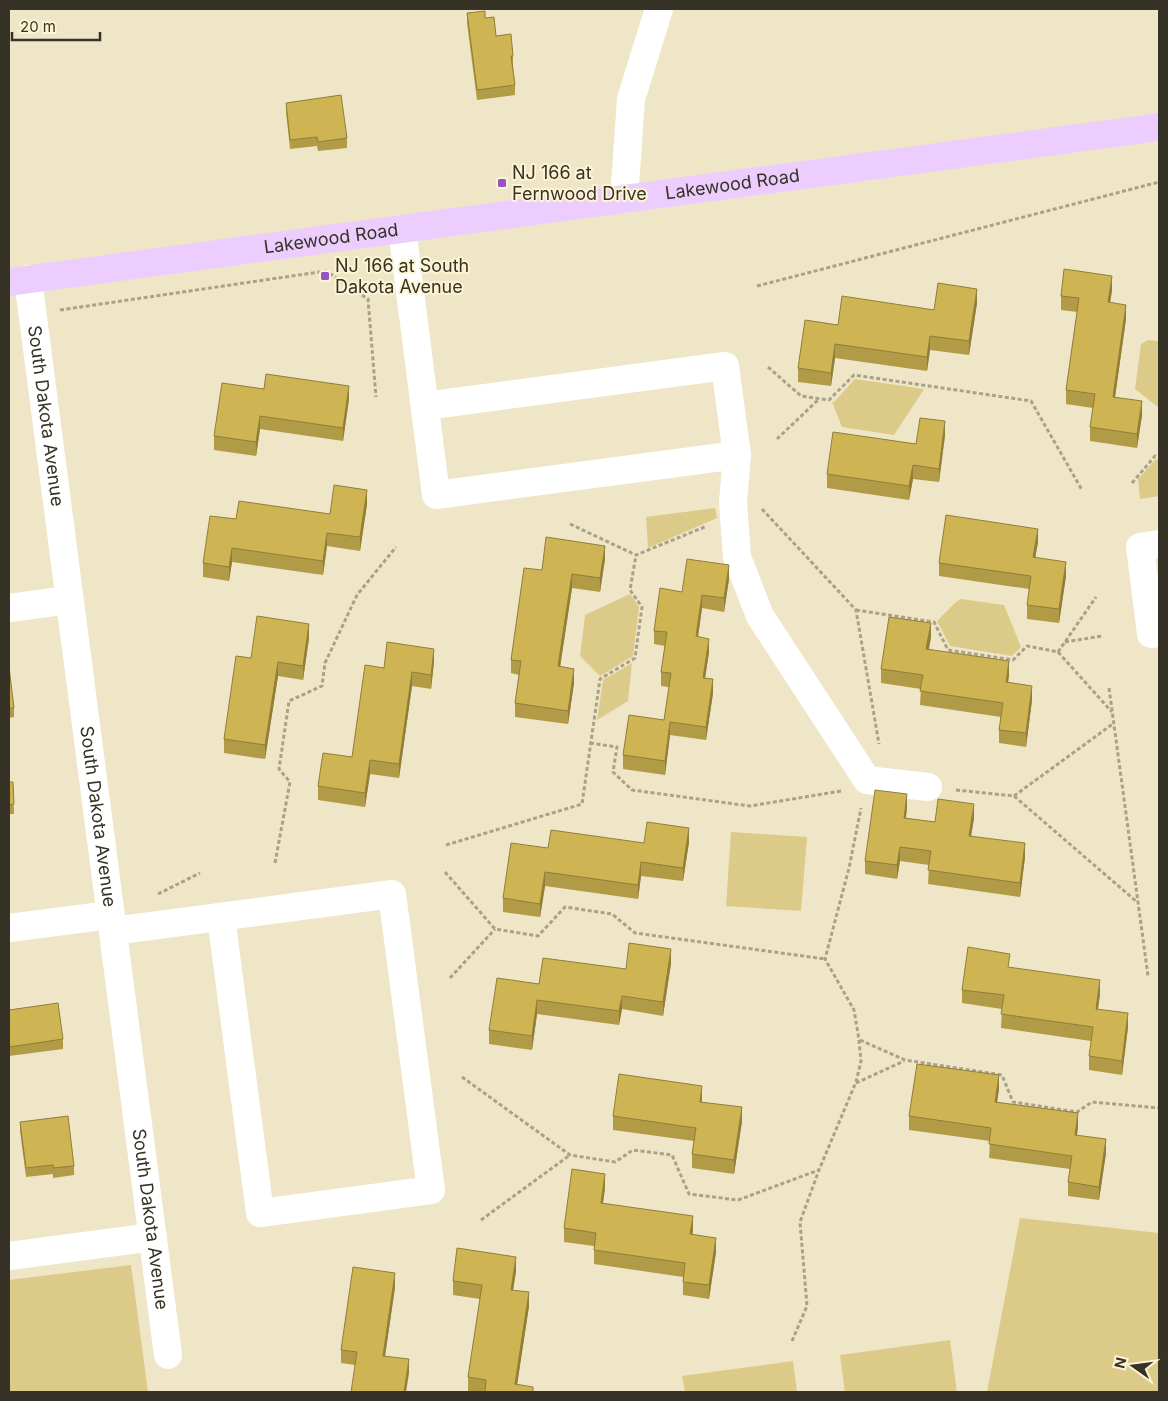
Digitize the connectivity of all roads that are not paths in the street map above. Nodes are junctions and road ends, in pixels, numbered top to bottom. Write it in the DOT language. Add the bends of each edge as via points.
graph roads {
  1 [pos="659,9"];
  2 [pos="1159,127"];
  3 [pos="624,199"];
  4 [pos="402,229"];
  5 [pos="18,280"];
  6 [pos="425,406"];
  7 [pos="737,455"];
  8 [pos="1159,544"];
  9 [pos="69,600"];
  10 [pos="9,608"];
  11 [pos="1159,633"];
  12 [pos="928,787"];
  13 [pos="221,917"];
  14 [pos="112,923"];
  15 [pos="9,928"];
  16 [pos="153,1237"];
  17 [pos="9,1256"];
  18 [pos="168,1355"];
  1 -- 3 [label="street" via="630,99"];
  2 -- 3 [label="main road, Lakewood Road"];
  3 -- 4 [label="main road, Lakewood Road"];
  4 -- 5 [label="main road, Lakewood Road"];
  4 -- 6 [label="street"];
  5 -- 9 [label="street, South Dakota Avenue"];
  6 -- 7 [label="street" via="725,366"];
  6 -- 7 [label="street" via="436,495"];
  7 -- 12 [label="street" via="732,502 737,557 760,616 866,780"];
  8 -- 11 [label="street" via="1140,547 1151,634"];
  9 -- 10 [label="street"];
  9 -- 14 [label="street, South Dakota Avenue"];
  13 -- 13 [label="street" via="392,894 431,1190 260,1213"];
  13 -- 14 [label="street"];
  14 -- 15 [label="street"];
  14 -- 16 [label="street, South Dakota Avenue"];
  16 -- 17 [label="street"];
  16 -- 18 [label="street, South Dakota Avenue"];
}
